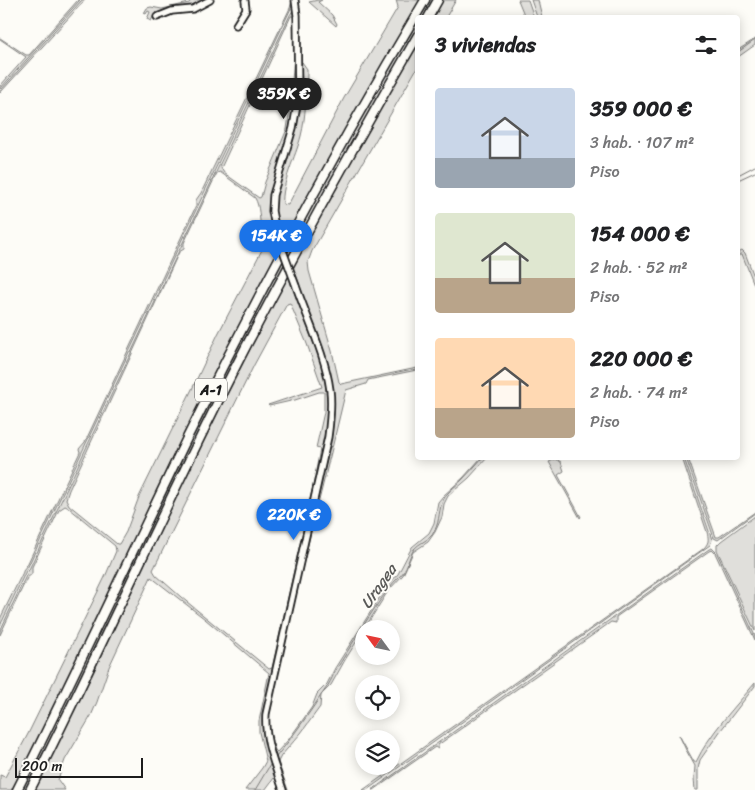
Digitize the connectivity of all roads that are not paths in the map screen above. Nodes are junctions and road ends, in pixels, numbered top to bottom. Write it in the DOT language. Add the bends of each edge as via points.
graph roads {
  1 [pos="210,0"];
  2 [pos="243,0"];
  3 [pos="295,0"];
  4 [pos="424,0"];
  5 [pos="438,0"];
  6 [pos="415,15"];
  7 [pos="430,15"];
  8 [pos="415,16"];
  9 [pos="157,17"];
  10 [pos="236,25"];
  11 [pos="415,40"];
  12 [pos="17,790"];
  13 [pos="30,790"];
  14 [pos="283,790"];
  1 -- 9 [label="street" via="193,9 172,11"];
  2 -- 10 [label="street" via="246,9"];
  3 -- 14 [label="street, bridge" via="298,100 292,134 273,194 272,211 276,232 326,370 331,407 328,437 266,714 267,740"];
  4 -- 6 [label="highway, A-1"];
  5 -- 7 [label="highway"];
  8 -- 12 [label="highway, A-1" via="324,176 229,355"];
  11 -- 13 [label="highway, A-1" via="238,361"];
}
